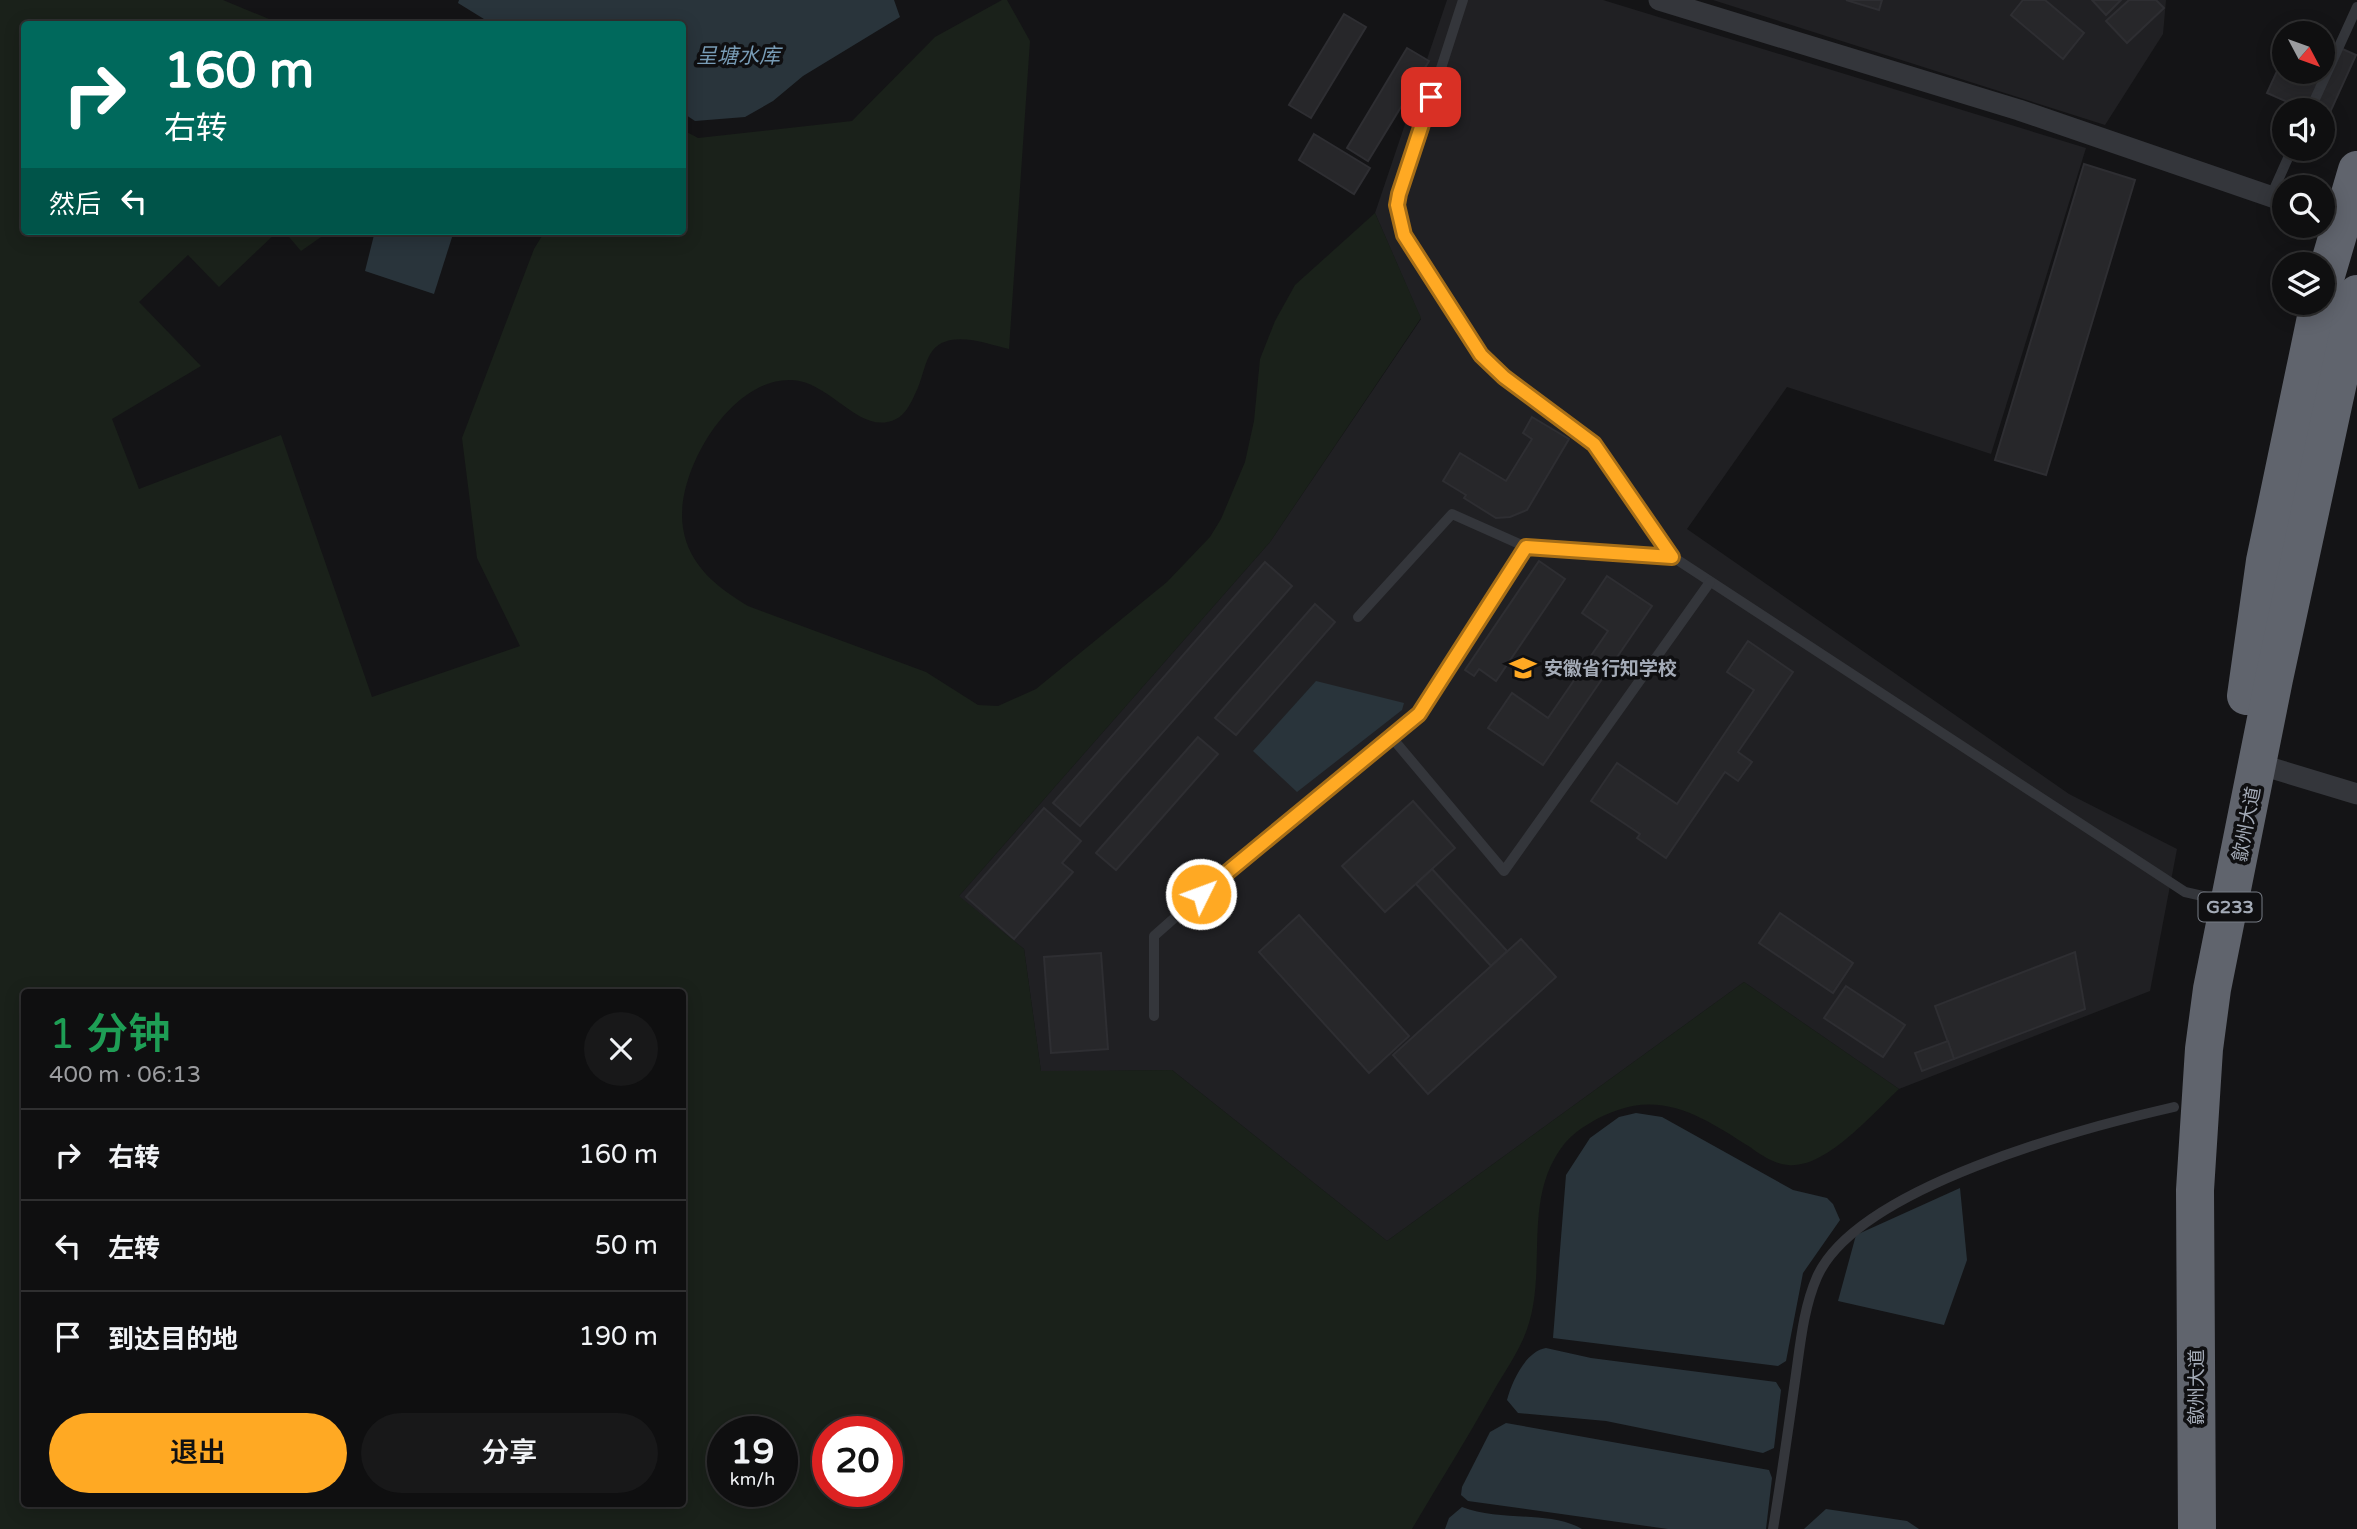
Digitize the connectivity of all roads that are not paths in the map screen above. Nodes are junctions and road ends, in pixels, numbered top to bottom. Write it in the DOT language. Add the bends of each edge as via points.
graph roads {
  1 [pos="1463,0"];
  2 [pos="1659,0"];
  3 [pos="2357,7"];
  4 [pos="2315,98"];
  5 [pos="2357,170"];
  6 [pos="2272,196"];
  7 [pos="2335,211"];
  8 [pos="2357,295"];
  9 [pos="2316,315"];
  10 [pos="1526,547"];
  11 [pos="1672,557"];
  12 [pos="1710,582"];
  13 [pos="1358,617"];
  14 [pos="1393,738"];
  15 [pos="2258,764"];
  16 [pos="2357,794"];
  17 [pos="2207,897"];
  18 [pos="1154,1016"];
  19 [pos="2174,1107"];
  20 [pos="1773,1529"];
  21 [pos="2172,1529"];
  22 [pos="2197,1529"];
  1 -- 11 [label="lane" via="1399,194 1400,226 1481,355 1594,444"];
  2 -- 6 [label="street" via="2019,110"];
  3 -- 4 [label="lane"];
  5 -- 7 [label="highway"];
  8 -- 15 [label="highway, 歙州大道 / G233"];
  9 -- 17 [label="highway, 歙州大道 / G233" via="2265,561 2250,671"];
  10 -- 11 [label="lane"];
  10 -- 13 [label="lane" via="1452,514"];
  10 -- 14 [label="lane" via="1419,714"];
  11 -- 12 [label="lane"];
  12 -- 14 [label="lane" via="1504,871"];
  12 -- 17 [label="lane" via="2185,892"];
  14 -- 18 [label="lane" via="1240,860 1154,936"];
  15 -- 16 [label="street"];
  15 -- 22 [label="highway, 歙州大道 / G233" via="2212,989 2198,1108 2194,1191"];
  17 -- 19 [label="highway, 歙州大道 / G233" via="2188,984"];
  19 -- 20 [label="lane" via="2088,1127 2029,1147 1924,1191 1848,1235 1826,1261 1812,1289"];
  19 -- 21 [label="highway, 歙州大道 / G233" via="2170,1190"];
}
